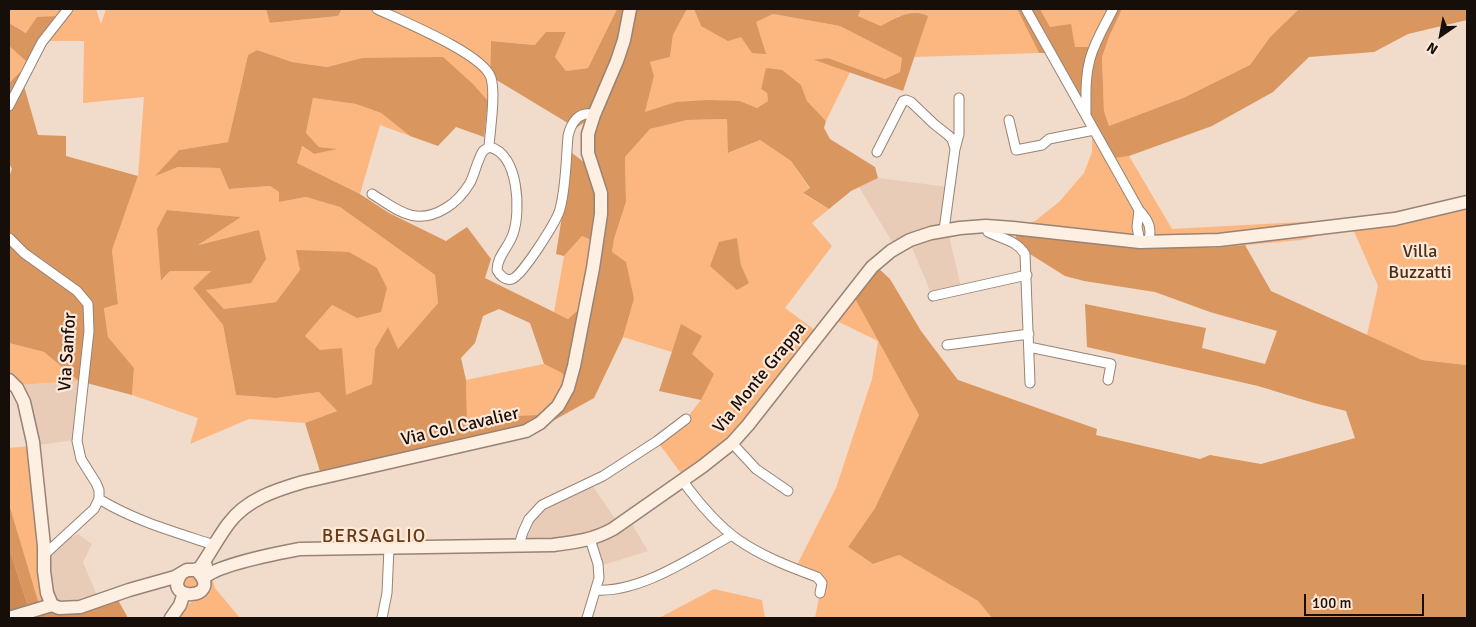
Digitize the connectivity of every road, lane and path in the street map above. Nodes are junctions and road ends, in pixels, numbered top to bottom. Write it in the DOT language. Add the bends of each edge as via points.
graph roads {
  1 [pos="68,9"];
  2 [pos="378,9"];
  3 [pos="630,9"];
  4 [pos="1026,9"];
  5 [pos="1113,9"];
  6 [pos="959,98"];
  7 [pos="9,106"];
  8 [pos="594,115"];
  9 [pos="1086,116"];
  10 [pos="1009,120"];
  11 [pos="1094,130"];
  12 [pos="489,147"];
  13 [pos="955,149"];
  14 [pos="876,152"];
  15 [pos="372,194"];
  16 [pos="1467,202"];
  17 [pos="1139,210"];
  18 [pos="986,226"];
  19 [pos="944,230"];
  20 [pos="9,238"];
  21 [pos="1144,242"];
  22 [pos="1027,276"];
  23 [pos="933,296"];
  24 [pos="1029,334"];
  25 [pos="947,345"];
  26 [pos="1029,347"];
  27 [pos="9,380"];
  28 [pos="1108,380"];
  29 [pos="1030,383"];
  30 [pos="686,419"];
  31 [pos="732,443"];
  32 [pos="682,480"];
  33 [pos="788,491"];
  34 [pos="99,499"];
  35 [pos="732,535"];
  36 [pos="590,539"];
  37 [pos="520,546"];
  38 [pos="213,547"];
  39 [pos="389,548"];
  40 [pos="44,555"];
  41 [pos="206,571"];
  42 [pos="184,590"];
  43 [pos="596,590"];
  44 [pos="820,593"];
  45 [pos="52,605"];
  46 [pos="9,618"];
  47 [pos="171,618"];
  48 [pos="382,618"];
  49 [pos="587,618"];
  1 -- 7 [label="street" via="42,42"];
  2 -- 12 [label="street" via="461,49 486,69 493,86"];
  3 -- 8 [label="street, Via Col Cavalier" via="620,54"];
  4 -- 9 [label="street"];
  5 -- 9 [label="street" via="1090,59"];
  6 -- 13 [label="street" via="959,134"];
  8 -- 12 [label="street" via="582,114 570,127 560,211 521,272 510,280 499,274 497,266 515,227 515,185 507,161 498,150"];
  8 -- 38 [label="street, Via Col Cavalier" via="587,147 601,193 601,214 574,366 568,388 558,406 526,431 282,488 243,508"];
  9 -- 11 [label="street"];
  10 -- 11 [label="street" via="1016,150"];
  11 -- 17 [label="street"];
  12 -- 15 [label="street" via="481,154 460,198 435,214 421,217 408,214"];
  13 -- 14 [label="street" via="948,134 906,100"];
  13 -- 19 [label="street"];
  16 -- 21 [label="street, Via Monte Grappa" via="1395,219 1343,226 1219,240"];
  17 -- 21 [label="street" via="1137,227"];
  17 -- 21 [label="street" via="1151,227"];
  18 -- 19 [label="street, Via Monte Grappa"];
  18 -- 21 [label="street, Via Monte Grappa"];
  18 -- 22 [label="street" via="991,233 1022,249"];
  19 -- 31 [label="street, Via Monte Grappa" via="904,244 872,267"];
  20 -- 34 [label="street, Via Sanfor" via="24,253 77,291 88,304 89,331 77,441 81,459 98,486"];
  22 -- 23 [label="street"];
  22 -- 24 [label="street"];
  24 -- 25 [label="street"];
  24 -- 26 [label="street"];
  26 -- 28 [label="street" via="1111,364"];
  26 -- 29 [label="street"];
  27 -- 40 [label="street" via="24,402 33,442"];
  30 -- 37 [label="street, Via Monte Grappa" via="603,476 542,505 527,522"];
  31 -- 32 [label="street, Via Monte Grappa"];
  31 -- 33 [label="street" via="756,469"];
  32 -- 35 [label="street" via="697,501"];
  32 -- 36 [label="street, Via Monte Grappa" via="613,529"];
  34 -- 38 [label="street" via="147,523"];
  34 -- 40 [label="street" via="94,509"];
  35 -- 43 [label="street" via="652,578 619,590"];
  35 -- 44 [label="street" via="753,549 817,578 822,583"];
  36 -- 37 [label="street, Via Monte Grappa"];
  36 -- 43 [label="street" via="598,568"];
  37 -- 39 [label="street, Via Monte Grappa"];
  38 -- 41 [label="street, Via Col Cavalier"];
  39 -- 41 [label="street, Via Monte Grappa" via="300,549"];
  39 -- 48 [label="street" via="387,594"];
  40 -- 45 [label="street" via="47,593"];
  41 -- 42 [label="street" via="201,590"];
  41 -- 42 [label="street, Via Monte Grappa" via="188,570"];
  42 -- 45 [label="street, Via Monte Grappa" via="163,580 80,607"];
  42 -- 47 [label="street"];
  43 -- 49 [label="street"];
  45 -- 46 [label="street"];
}
